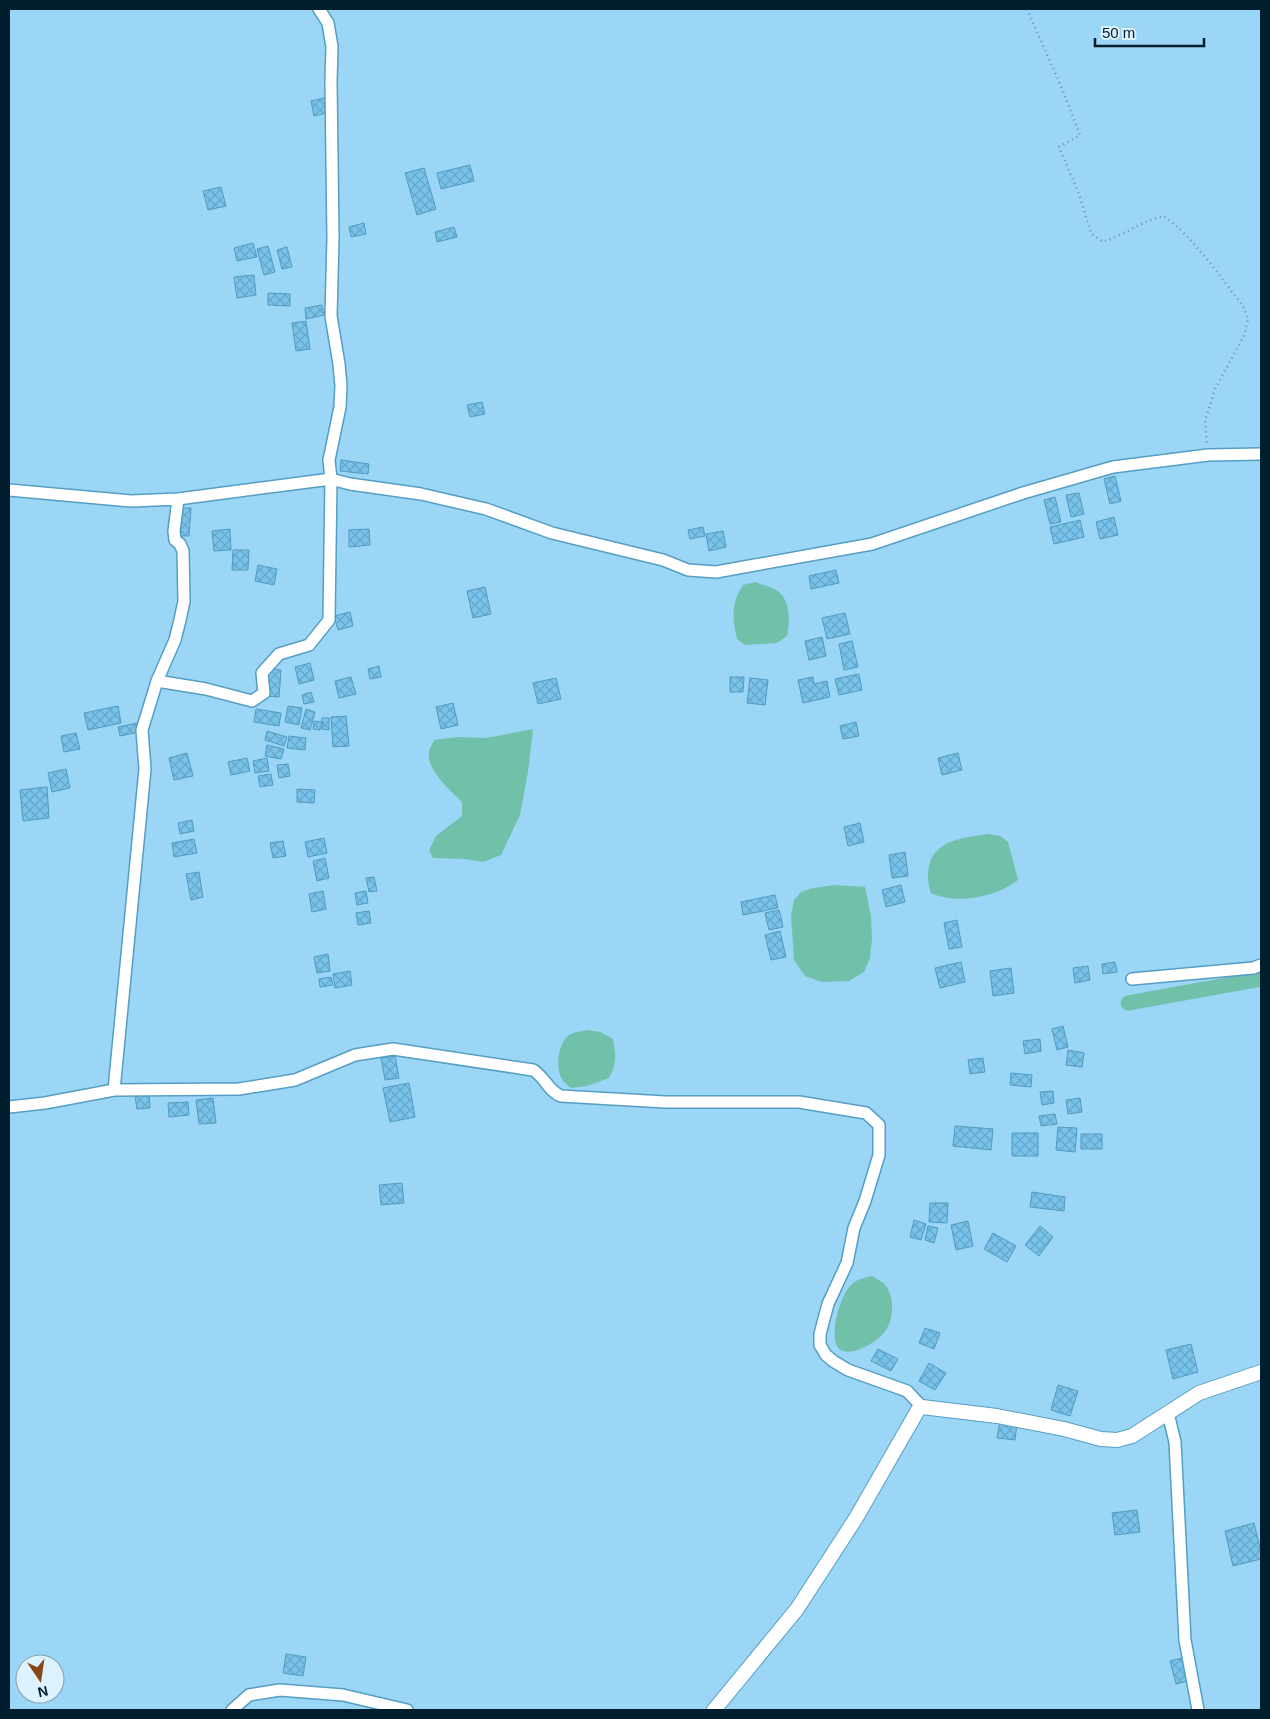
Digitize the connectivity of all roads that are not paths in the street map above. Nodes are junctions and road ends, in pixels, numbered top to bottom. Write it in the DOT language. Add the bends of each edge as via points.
graph roads {
  1 [pos="319,9"];
  2 [pos="1261,454"];
  3 [pos="331,479"];
  4 [pos="9,490"];
  5 [pos="178,499"];
  6 [pos="157,681"];
  7 [pos="1261,965"];
  8 [pos="1132,980"];
  9 [pos="114,1090"];
  10 [pos="9,1107"];
  11 [pos="1261,1372"];
  12 [pos="922,1407"];
  13 [pos="1168,1413"];
  14 [pos="232,1710"];
  15 [pos="406,1710"];
  16 [pos="714,1710"];
  17 [pos="1198,1710"];
  1 -- 3 [label="street" via="328,23 332,47 331,316 341,386 340,408 329,460"];
  2 -- 3 [label="street" via="1208,455 1113,467 1023,493 872,544 716,572 688,570 663,560 552,533 486,509"];
  3 -- 5 [label="street"];
  3 -- 6 [label="street" via="330,620 309,645 279,654 262,673 264,693 252,701"];
  4 -- 5 [label="street" via="131,501"];
  5 -- 6 [label="street" via="174,531 175,540 183,551 184,601 175,640"];
  6 -- 9 [label="street" via="142,730 145,769"];
  7 -- 8 [label="street"];
  9 -- 10 [label="street"];
  9 -- 12 [label="street" via="239,1088 295,1080 355,1055 393,1049 532,1070 561,1096 665,1102 799,1102 866,1113 879,1125 879,1155 854,1228 847,1263 828,1304 820,1346 833,1361 848,1370 907,1391"];
  11 -- 13 [label="street" via="1199,1393"];
  12 -- 13 [label="street" via="997,1416 1117,1440 1132,1436"];
  12 -- 16 [label="street" via="797,1610"];
  13 -- 17 [label="street" via="1175,1442 1186,1640"];
  14 -- 15 [label="street" via="249,1695 280,1690 343,1695"];
}
